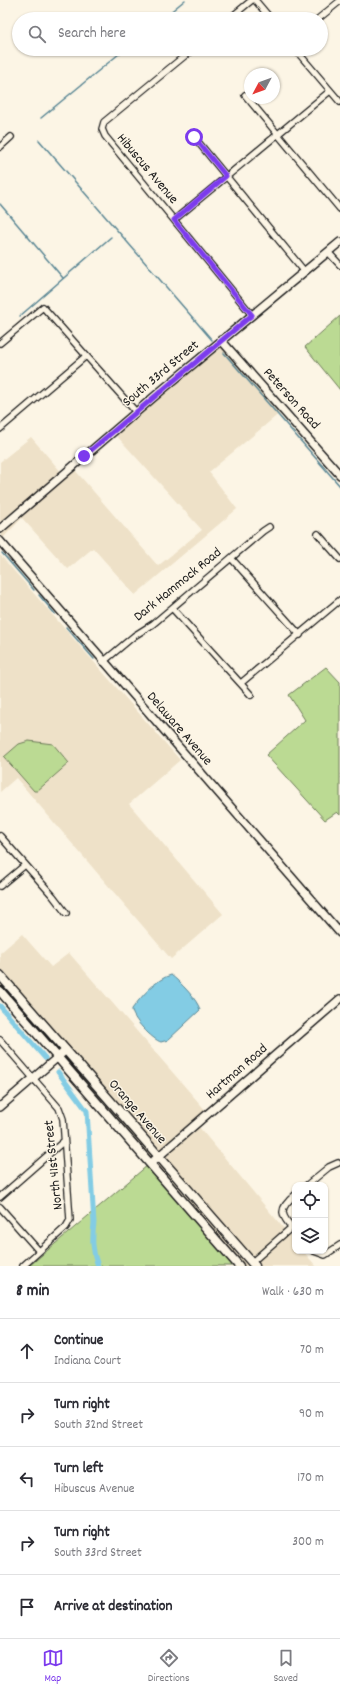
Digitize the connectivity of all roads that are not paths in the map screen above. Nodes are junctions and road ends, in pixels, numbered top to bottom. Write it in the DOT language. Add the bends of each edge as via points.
graph roads {
  1 [pos="253,0"];
  2 [pos="340,1"];
  3 [pos="238,12"];
  4 [pos="264,12"];
  5 [pos="327,12"];
  6 [pos="184,56"];
  7 [pos="302,56"];
  8 [pos="330,91"];
  9 [pos="340,102"];
  10 [pos="253,104"];
  11 [pos="278,134"];
  12 [pos="11,137"];
  13 [pos="194,137"];
  14 [pos="0,147"];
  15 [pos="226,176"];
  16 [pos="340,209"];
  17 [pos="174,220"];
  18 [pos="340,242"];
  19 [pos="328,252"];
  20 [pos="340,265"];
  21 [pos="304,272"];
  22 [pos="252,315"];
  23 [pos="221,340"];
  24 [pos="0,343"];
  25 [pos="86,356"];
  26 [pos="136,412"];
  27 [pos="0,429"];
  28 [pos="340,475"];
  29 [pos="269,527"];
  30 [pos="0,529"];
  31 [pos="318,534"];
  32 [pos="0,541"];
  33 [pos="231,558"];
  34 [pos="340,559"];
  35 [pos="340,600"];
  36 [pos="172,608"];
  37 [pos="300,635"];
  38 [pos="103,662"];
  39 [pos="241,683"];
  40 [pos="251,695"];
  41 [pos="0,836"];
  42 [pos="25,865"];
  43 [pos="0,886"];
  44 [pos="66,913"];
  45 [pos="340,933"];
  46 [pos="0,975"];
  47 [pos="0,991"];
  48 [pos="340,999"];
  49 [pos="0,1040"];
  50 [pos="66,1050"];
  51 [pos="57,1057"];
  52 [pos="33,1078"];
  53 [pos="0,1107"];
  54 [pos="64,1141"];
  55 [pos="159,1156"];
  56 [pos="338,1163"];
  57 [pos="151,1164"];
  58 [pos="311,1182"];
  59 [pos="0,1197"];
  60 [pos="292,1197"];
  61 [pos="0,1206"];
  62 [pos="292,1227"];
  63 [pos="292,1230"];
  64 [pos="340,1245"];
  65 [pos="39,1252"];
  66 [pos="328,1253"];
  67 [pos="253,1264"];
  68 [pos="23,1266"];
  69 [pos="239,1266"];
  1 -- 3 [label="street"];
  1 -- 4 [label="street"];
  2 -- 5 [label="street"];
  6 -- 17 [label="street, Hibuscus Avenue" via="104,122 102,129"];
  7 -- 8 [label="street"];
  8 -- 9 [label="street"];
  8 -- 11 [label="street"];
  10 -- 11 [label="street"];
  11 -- 15 [label="street"];
  11 -- 16 [label="street"];
  12 -- 14 [label="street"];
  13 -- 15 [label="street"];
  15 -- 17 [label="street"];
  15 -- 21 [label="street"];
  17 -- 22 [label="street, Hibuscus Avenue"];
  18 -- 19 [label="street, South 33rd Street"];
  19 -- 20 [label="street"];
  19 -- 21 [label="street, South 33rd Street"];
  21 -- 22 [label="street, South 33rd Street"];
  22 -- 23 [label="street, South 33rd Street"];
  23 -- 26 [label="street, South 33rd Street"];
  23 -- 28 [label="street, Peterson Road"];
  24 -- 25 [label="street" via="43,307"];
  25 -- 26 [label="street"];
  25 -- 27 [label="street"];
  26 -- 30 [label="street, South 33rd Street"];
  29 -- 33 [label="street, Dark Hammock Road" via="262,530"];
  31 -- 34 [label="street"];
  32 -- 38 [label="street, Delaware Avenue"];
  33 -- 36 [label="street, Dark Hammock Road"];
  33 -- 37 [label="street"];
  35 -- 37 [label="street"];
  36 -- 38 [label="street, Dark Hammock Road"];
  36 -- 39 [label="street"];
  37 -- 39 [label="street"];
  38 -- 45 [label="street, Delaware Avenue"];
  39 -- 40 [label="street"];
  41 -- 42 [label="street"];
  42 -- 43 [label="street"];
  42 -- 44 [label="street"];
  46 -- 50 [label="main road, Orange Avenue"];
  47 -- 51 [label="main road, Orange Avenue"];
  48 -- 55 [label="street, Hartman Road"];
  49 -- 52 [label="street, North 41st Street"];
  50 -- 51 [label="street"];
  50 -- 55 [label="main road, Orange Avenue"];
  51 -- 52 [label="street"];
  51 -- 57 [label="main road, Orange Avenue"];
  52 -- 53 [label="street"];
  52 -- 54 [label="street, North 41st Street" via="59,1108 63,1119"];
  54 -- 59 [label="street"];
  54 -- 65 [label="street, North 41st Street" via="70,1220"];
  55 -- 57 [label="street, Hartman Road"];
  55 -- 67 [label="main road, Orange Avenue"];
  56 -- 58 [label="street"];
  57 -- 69 [label="main road, Orange Avenue"];
  60 -- 62 [label="street" via="284,1204 282,1212"];
  61 -- 65 [label="street"];
  63 -- 67 [label="street"];
  64 -- 66 [label="street"];
  65 -- 68 [label="street, North 41st Street"];
}
